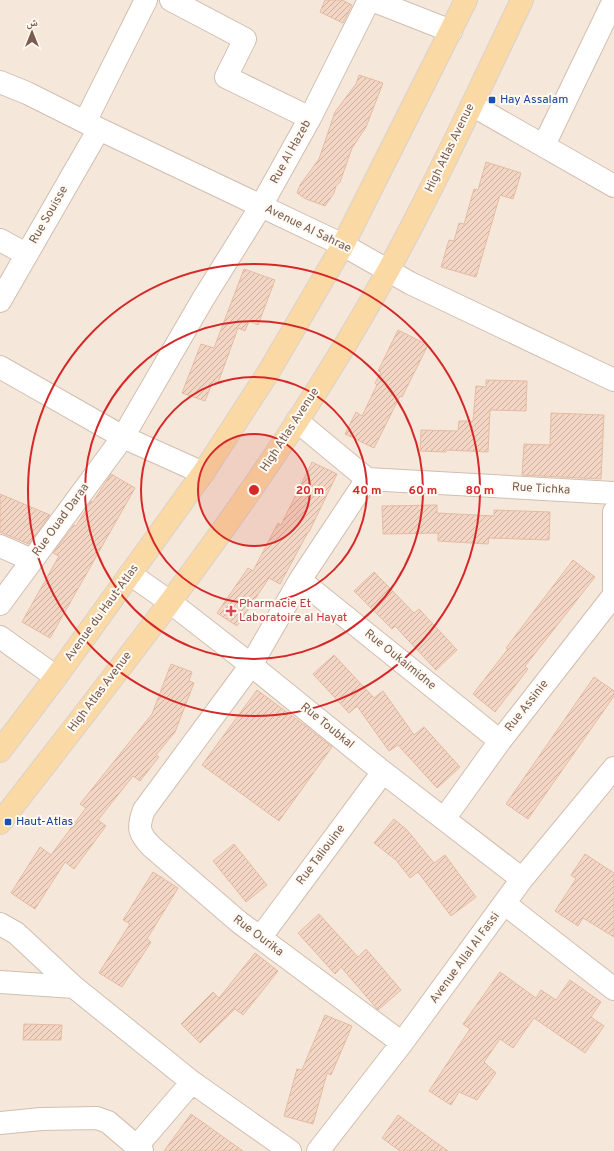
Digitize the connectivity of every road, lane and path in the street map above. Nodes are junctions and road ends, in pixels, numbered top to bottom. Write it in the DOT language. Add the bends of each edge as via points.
graph roads {
  1 [pos="146,0"];
  2 [pos="171,0"];
  3 [pos="371,0"];
  4 [pos="466,0"];
  5 [pos="522,0"];
  6 [pos="614,0"];
  7 [pos="451,31"];
  8 [pos="0,82"];
  9 [pos="472,105"];
  10 [pos="310,118"];
  11 [pos="92,125"];
  12 [pos="544,145"];
  13 [pos="614,186"];
  14 [pos="261,206"];
  15 [pos="0,240"];
  16 [pos="343,245"];
  17 [pos="26,254"];
  18 [pos="389,270"];
  19 [pos="203,299"];
  20 [pos="0,301"];
  21 [pos="0,367"];
  22 [pos="614,380"];
  23 [pos="297,421"];
  24 [pos="123,436"];
  25 [pos="203,473"];
  26 [pos="367,479"];
  27 [pos="614,493"];
  28 [pos="614,512"];
  29 [pos="0,546"];
  30 [pos="32,560"];
  31 [pos="130,574"];
  32 [pos="300,580"];
  33 [pos="614,595"];
  34 [pos="170,602"];
  35 [pos="0,604"];
  36 [pos="0,637"];
  37 [pos="251,664"];
  38 [pos="56,677"];
  39 [pos="500,741"];
  40 [pos="0,751"];
  41 [pos="614,768"];
  42 [pos="383,772"];
  43 [pos="444,819"];
  44 [pos="0,823"];
  45 [pos="522,879"];
  46 [pos="505,904"];
  47 [pos="0,924"];
  48 [pos="260,938"];
  49 [pos="0,982"];
  50 [pos="74,987"];
  51 [pos="614,988"];
  52 [pos="402,1043"];
  53 [pos="192,1082"];
  54 [pos="0,1123"];
  55 [pos="140,1149"];
  56 [pos="290,1151"];
  57 [pos="318,1151"];
  1 -- 11 [label="street, Rue Souisse"];
  2 -- 10 [label="street" via="245,39 226,77"];
  3 -- 7 [label="street"];
  3 -- 10 [label="street, Rue Al Hazeb"];
  4 -- 7 [label="main road"];
  5 -- 9 [label="main road, High Atlas Avenue"];
  6 -- 12 [label="street"];
  7 -- 16 [label="main road"];
  8 -- 11 [label="street, Avenue Al Sahrae"];
  9 -- 12 [label="street"];
  9 -- 18 [label="main road, High Atlas Avenue"];
  10 -- 14 [label="street, Rue Al Hazeb"];
  11 -- 14 [label="street, Avenue Al Sahrae"];
  11 -- 17 [label="street, Rue Souisse"];
  12 -- 13 [label="street"];
  14 -- 16 [label="street, Avenue Al Sahrae"];
  14 -- 19 [label="street, Rue Al Hazeb"];
  15 -- 17 [label="street"];
  16 -- 18 [label="street, Avenue Al Sahrae"];
  16 -- 25 [label="main road" via="268,373"];
  17 -- 20 [label="street, Rue Souisse"];
  18 -- 22 [label="street, Avenue Al Sahrae" via="410,283"];
  18 -- 23 [label="main road, High Atlas Avenue"];
  19 -- 24 [label="street, Rue Ouad Daraa"];
  21 -- 24 [label="street"];
  23 -- 26 [label="street"];
  23 -- 34 [label="main road, High Atlas Avenue"];
  24 -- 25 [label="street"];
  24 -- 30 [label="street, Rue Ouad Daraa"];
  25 -- 31 [label="main road, Avenue du Haut-Atlas"];
  26 -- 27 [label="street, Rue Tichka"];
  26 -- 32 [label="street"];
  28 -- 33 [label="street"];
  29 -- 30 [label="street"];
  30 -- 35 [label="street, Rue Ouad Daraa"];
  31 -- 34 [label="street, Rue Toubkal"];
  31 -- 38 [label="main road, Avenue du Haut-Atlas"];
  32 -- 37 [label="street"];
  32 -- 39 [label="street, Rue Oukaimidne"];
  33 -- 39 [label="street, Rue Assinie"];
  34 -- 37 [label="street, Rue Toubkal"];
  34 -- 44 [label="main road, High Atlas Avenue"];
  36 -- 38 [label="street"];
  37 -- 42 [label="street, Rue Toubkal"];
  37 -- 48 [label="street, Rue Ourika" via="144,810 139,828 144,839"];
  38 -- 40 [label="main road, Avenue du Haut-Atlas"];
  39 -- 43 [label="street, Rue Assinie"];
  41 -- 45 [label="street, Avenue Allal Al Fassi"];
  42 -- 43 [label="street, Rue Toubkal"];
  42 -- 48 [label="street, Rue Taliouine"];
  43 -- 45 [label="street, Rue Toubkal"];
  45 -- 46 [label="street, Avenue Allal Al Fassi"];
  46 -- 51 [label="street"];
  46 -- 52 [label="street, Avenue Allal Al Fassi"];
  47 -- 50 [label="street" via="16,934"];
  48 -- 52 [label="street, Rue Ourika"];
  49 -- 50 [label="street"];
  50 -- 53 [label="street"];
  52 -- 57 [label="street, Avenue Allal Al Fassi"];
  53 -- 55 [label="street"];
  53 -- 56 [label="street"];
  54 -- 55 [label="street" via="97,1118 108,1122"];
}
